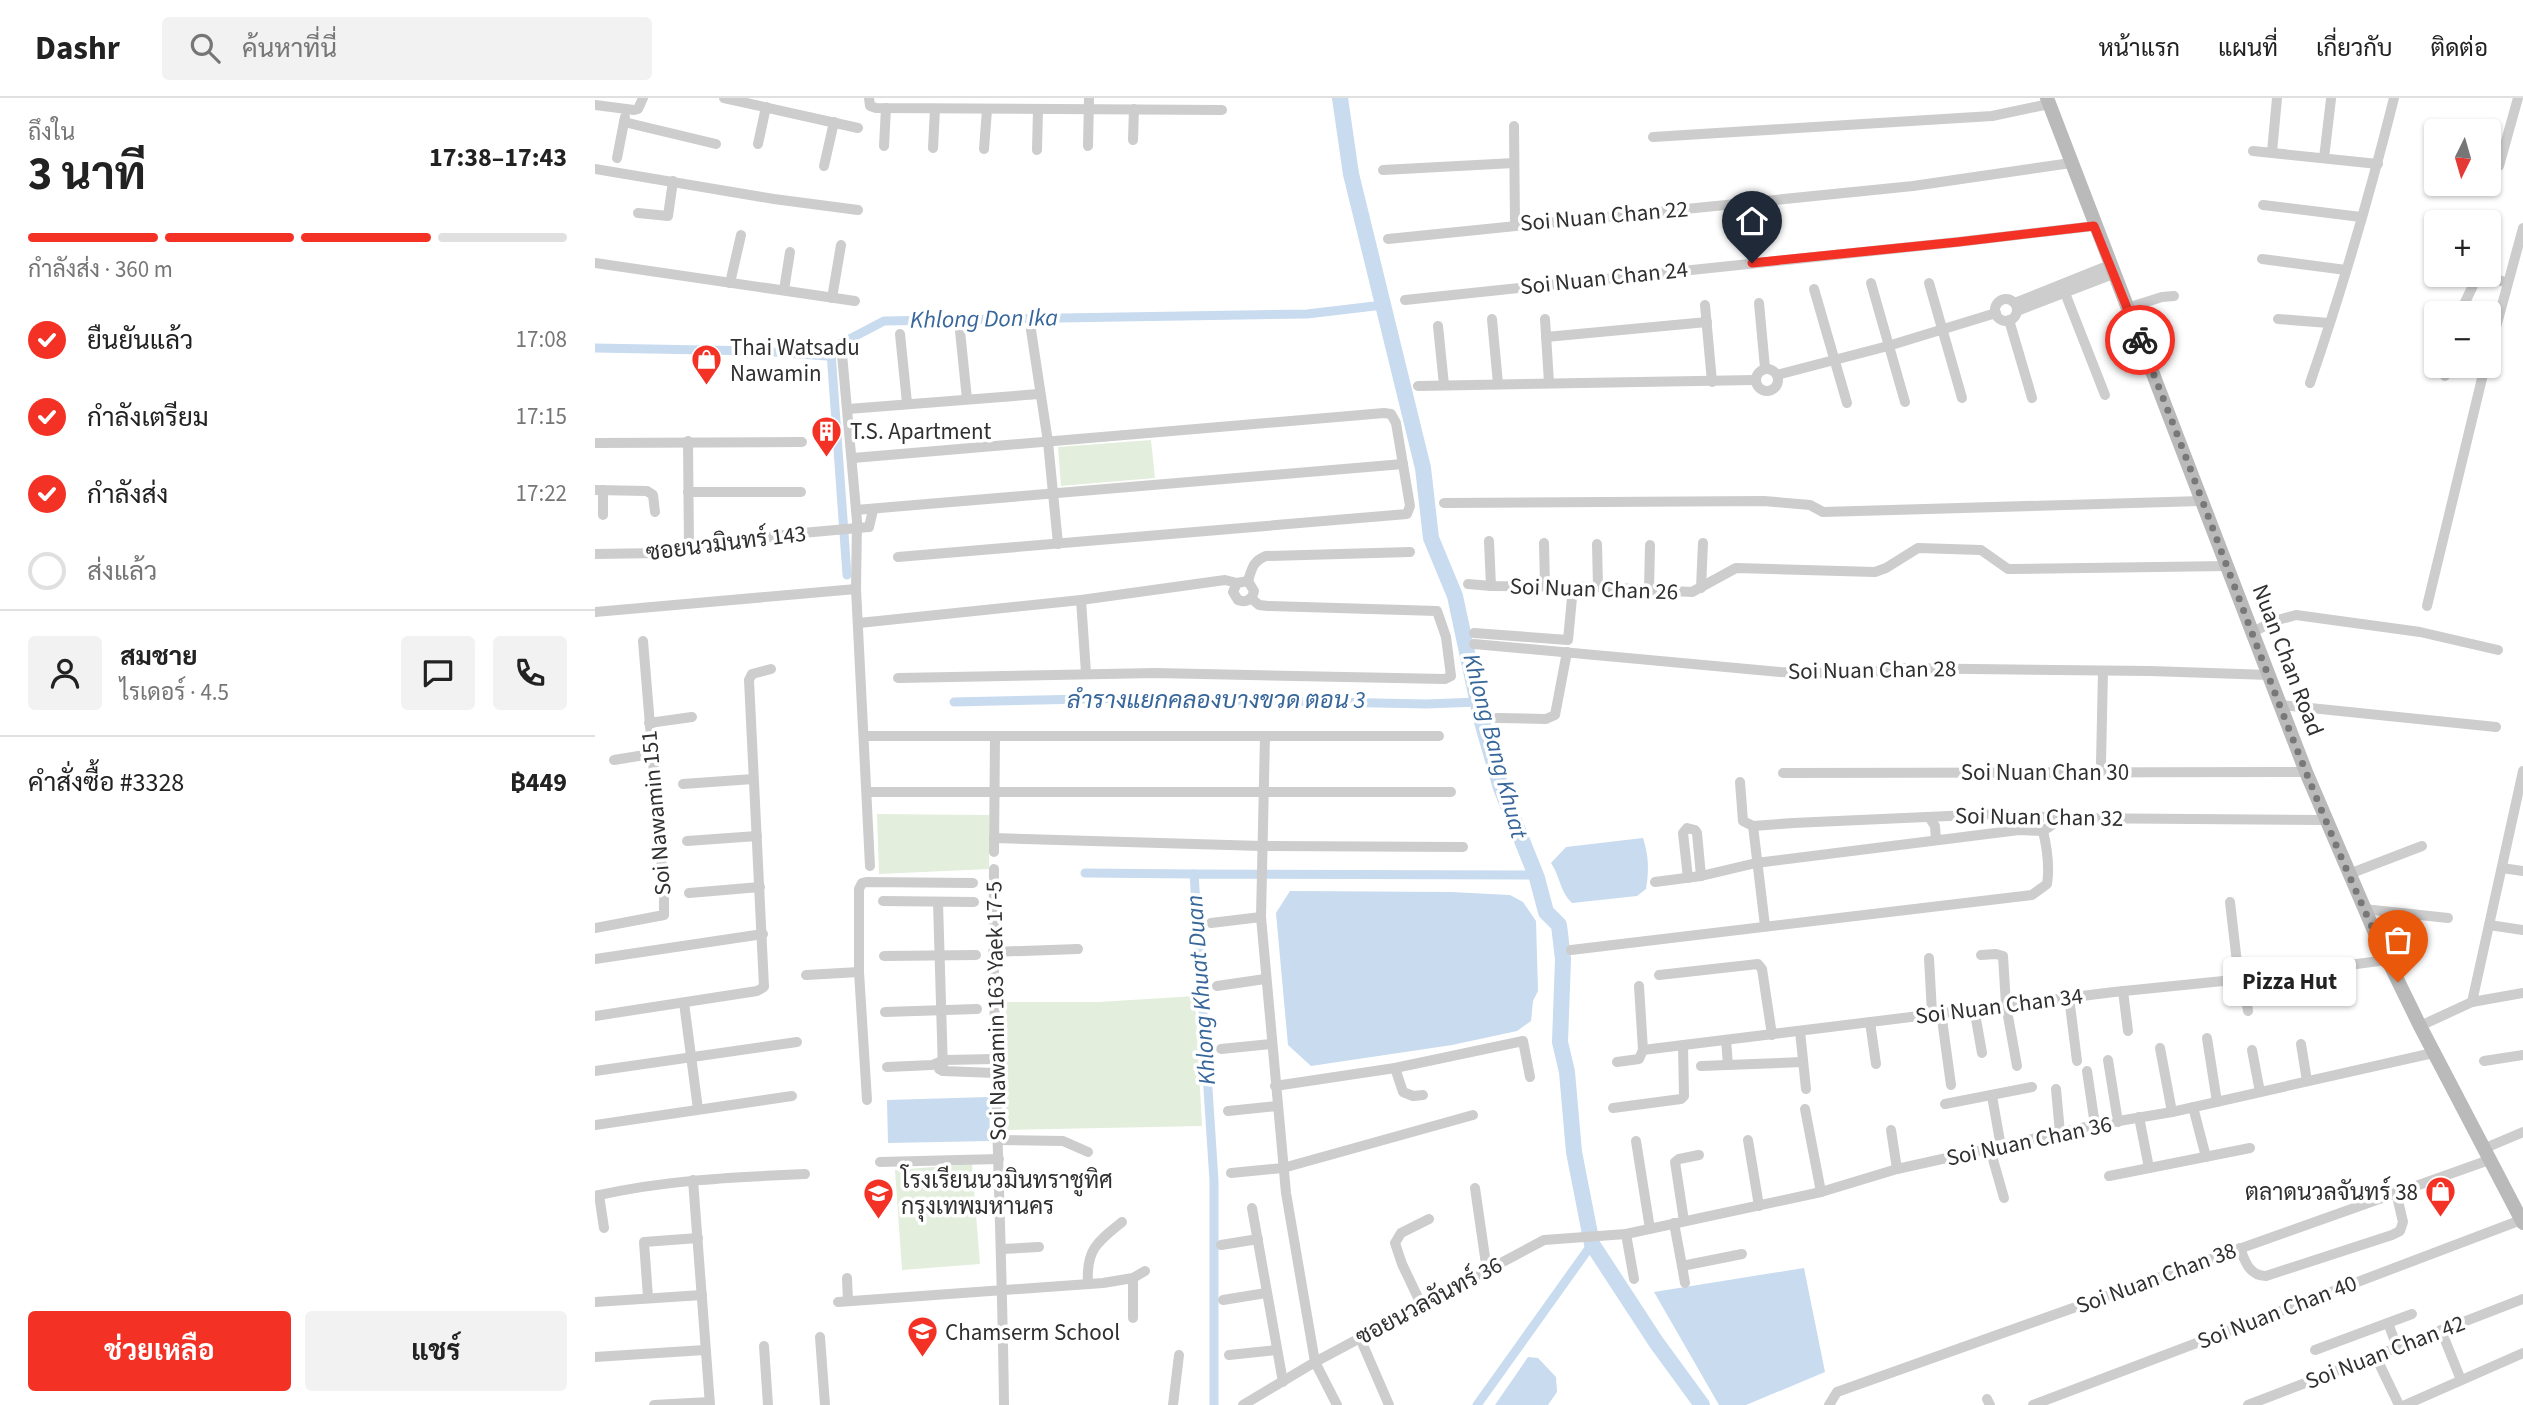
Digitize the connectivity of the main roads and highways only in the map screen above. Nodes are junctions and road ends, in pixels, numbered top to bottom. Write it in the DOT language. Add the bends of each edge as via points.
graph roads {
  1 [pos="2048,101"];
  2 [pos="2522,1221"];
  1 -- 2 [label="main road, Nuan Chan Road" via="2326,820 2387,960"];
}
